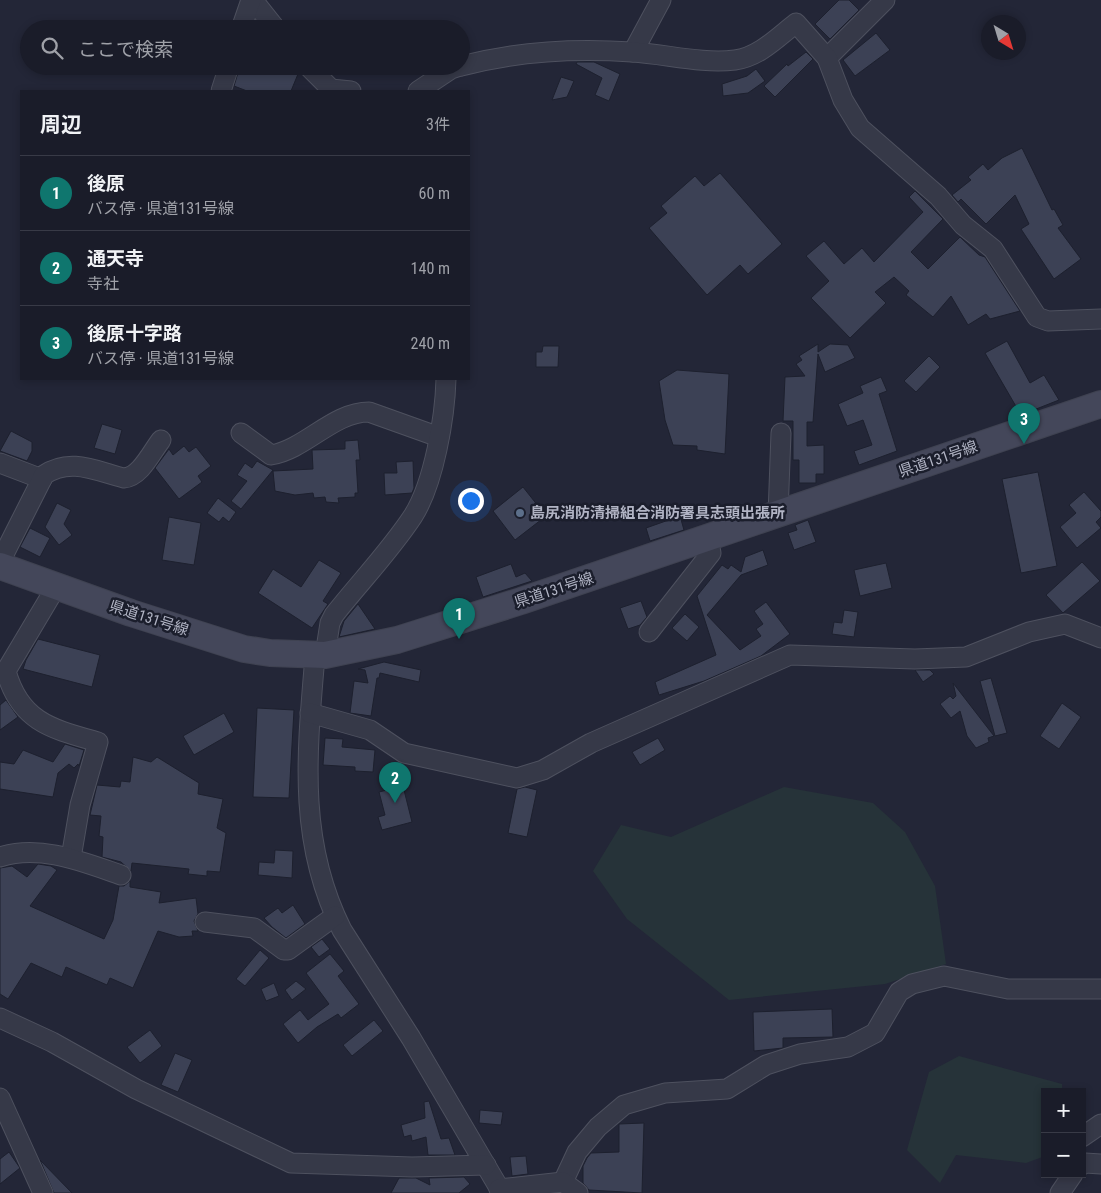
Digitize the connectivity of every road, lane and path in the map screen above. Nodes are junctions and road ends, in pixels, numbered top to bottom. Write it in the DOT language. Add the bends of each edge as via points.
graph roads {
  1 [pos="252,0"];
  2 [pos="661,0"];
  3 [pos="885,0"];
  4 [pos="244,20"];
  5 [pos="269,20"];
  6 [pos="633,52"];
  7 [pos="827,58"];
  8 [pos="470,64"];
  9 [pos="226,75"];
  10 [pos="317,75"];
  11 [pos="442,75"];
  12 [pos="221,90"];
  13 [pos="341,90"];
  14 [pos="420,90"];
  15 [pos="1101,319"];
  16 [pos="446,380"];
  17 [pos="1101,404"];
  18 [pos="242,433"];
  19 [pos="781,433"];
  20 [pos="439,437"];
  21 [pos="160,440"];
  22 [pos="0,463"];
  23 [pos="42,479"];
  24 [pos="778,515"];
  25 [pos="708,539"];
  26 [pos="0,562"];
  27 [pos="0,566"];
  28 [pos="56,587"];
  29 [pos="649,632"];
  30 [pos="1101,638"];
  31 [pos="320,655"];
  32 [pos="3,670"];
  33 [pos="310,713"];
  34 [pos="0,857"];
  35 [pos="71,858"];
  36 [pos="121,875"];
  37 [pos="335,916"];
  38 [pos="205,922"];
  39 [pos="1101,989"];
  40 [pos="0,1018"];
  41 [pos="1,1102"];
  42 [pos="1101,1124"];
  43 [pos="1086,1134"];
  44 [pos="486,1165"];
  45 [pos="1070,1178"];
  46 [pos="563,1182"];
  47 [pos="500,1191"];
  48 [pos="44,1193"];
  49 [pos="578,1193"];
  50 [pos="1060,1193"];
  1 -- 4 [label="street"];
  1 -- 5 [label="street"];
  2 -- 6 [label="street"];
  3 -- 7 [label="street"];
  6 -- 7 [label="street" via="736,60 758,53 796,23"];
  6 -- 8 [label="street" via="561,49 497,56"];
  7 -- 15 [label="street" via="844,100 860,128 993,249 1037,316 1048,321"];
  9 -- 12 [label="street"];
  10 -- 13 [label="street" via="331,89"];
  11 -- 14 [label="street"];
  16 -- 20 [label="street" via="446,407"];
  17 -- 24 [label="main road, 県道131号線"];
  18 -- 20 [label="street" via="271,455 283,453 345,417 369,412"];
  19 -- 24 [label="street"];
  20 -- 31 [label="street" via="428,482 414,515 334,615"];
  21 -- 23 [label="street" via="131,477 72,465 54,468"];
  22 -- 23 [label="street"];
  23 -- 26 [label="street"];
  24 -- 25 [label="main road, 県道131号線"];
  25 -- 29 [label="street" via="711,552"];
  25 -- 31 [label="main road, 県道131号線" via="398,640"];
  27 -- 28 [label="main road, 県道131号線"];
  28 -- 31 [label="main road, 県道131号線" via="244,649"];
  28 -- 32 [label="street"];
  30 -- 33 [label="street" via="1065,624 1029,632 966,657 915,659 790,655 591,743 543,770 517,778 404,753 370,730"];
  31 -- 33 [label="street"];
  32 -- 35 [label="street" via="15,697 36,720 52,729 98,742 80,805"];
  33 -- 37 [label="street" via="309,817 318,870"];
  34 -- 35 [label="street" via="13,853"];
  35 -- 36 [label="street"];
  37 -- 38 [label="street" via="284,950 254,928"];
  37 -- 44 [label="street"];
  39 -- 46 [label="street" via="1008,989 944,976 912,984 899,992 874,1033 848,1047 800,1054 766,1065 727,1089 665,1092 624,1105 577,1152"];
  40 -- 44 [label="street" via="291,1163 412,1167"];
  41 -- 48 [label="street"];
  42 -- 43 [label="street"];
  44 -- 47 [label="street"];
  45 -- 50 [label="street"];
  46 -- 47 [label="street"];
  46 -- 49 [label="street"];
}
